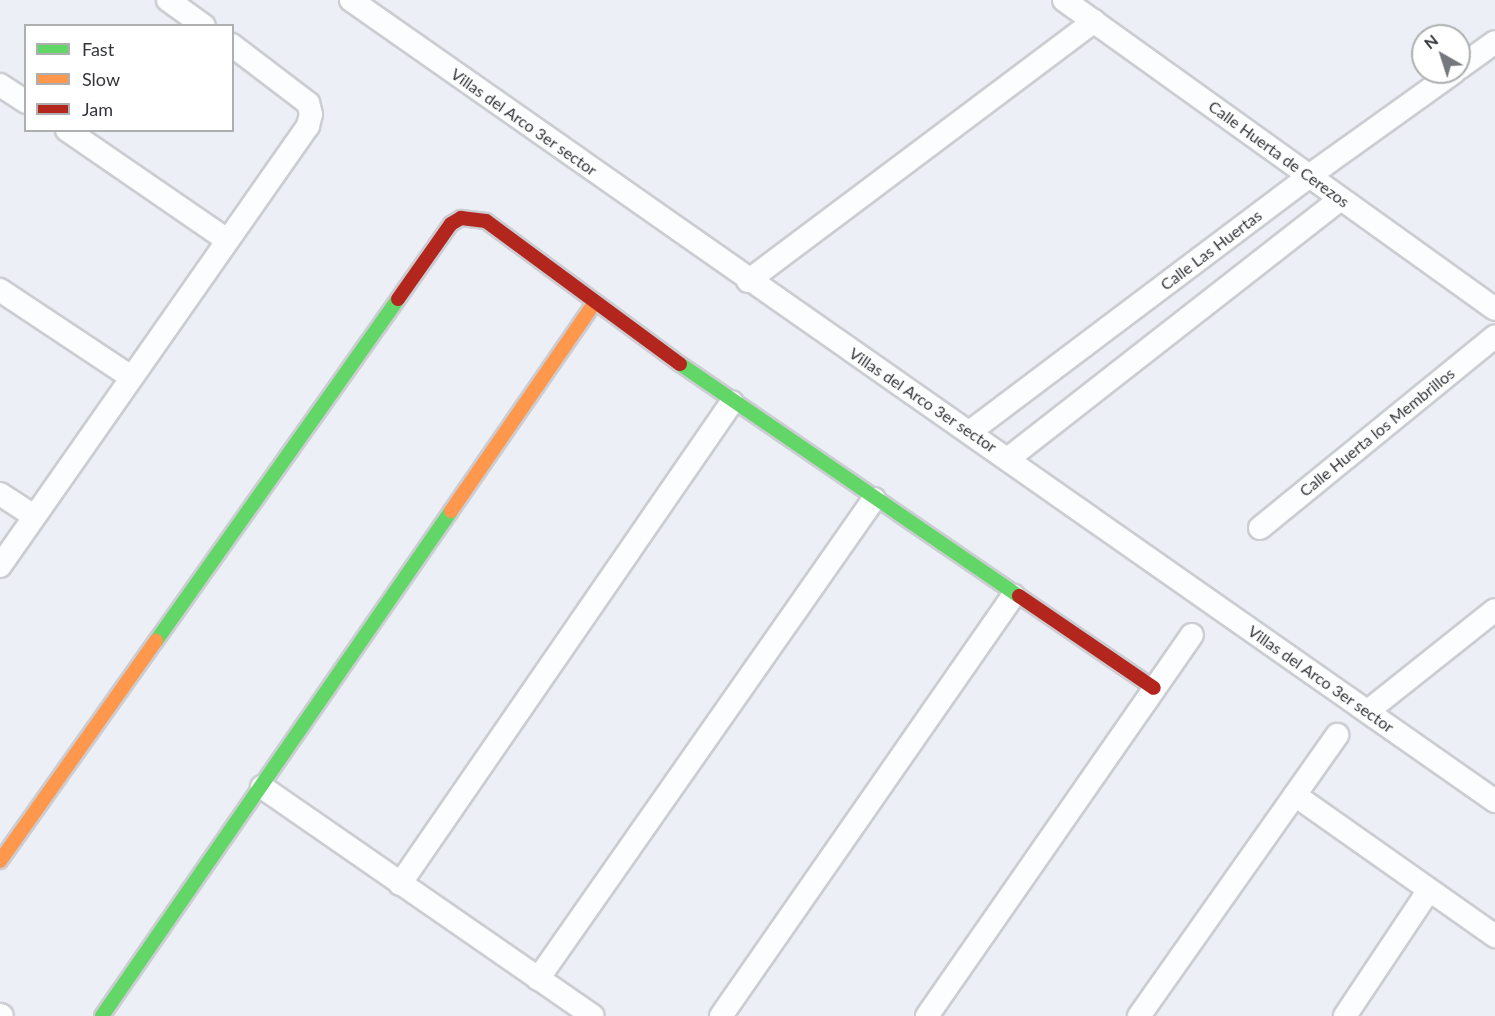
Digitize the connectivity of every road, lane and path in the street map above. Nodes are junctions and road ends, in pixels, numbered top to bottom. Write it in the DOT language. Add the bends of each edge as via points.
graph roads {
  1 [pos="168,0"];
  2 [pos="351,0"];
  3 [pos="1064,0"];
  4 [pos="1094,21"];
  5 [pos="201,24"];
  6 [pos="234,46"];
  7 [pos="1493,46"];
  8 [pos="1471,60"];
  9 [pos="1437,84"];
  10 [pos="0,85"];
  11 [pos="24,101"];
  12 [pos="70,132"];
  13 [pos="1309,176"];
  14 [pos="1341,199"];
  15 [pos="227,240"];
  16 [pos="748,281"];
  17 [pos="0,290"];
  18 [pos="594,304"];
  19 [pos="1495,309"];
  20 [pos="1495,336"];
  21 [pos="131,377"];
  22 [pos="732,402"];
  23 [pos="971,431"];
  24 [pos="1009,458"];
  25 [pos="0,494"];
  26 [pos="873,499"];
  27 [pos="34,516"];
  28 [pos="1260,528"];
  29 [pos="0,566"];
  30 [pos="1012,596"];
  31 [pos="1495,609"];
  32 [pos="1192,635"];
  33 [pos="1154,688"];
  34 [pos="1368,711"];
  35 [pos="1337,735"];
  36 [pos="262,787"];
  37 [pos="1295,795"];
  38 [pos="1495,801"];
  39 [pos="0,861"];
  40 [pos="400,884"];
  41 [pos="1429,890"];
  42 [pos="1495,936"];
  43 [pos="538,980"];
  44 [pos="102,1016"];
  45 [pos="593,1016"];
  46 [pos="721,1016"];
  47 [pos="927,1016"];
  48 [pos="1139,1016"];
  49 [pos="1346,1016"];
  1 -- 5 [label="street"];
  2 -- 16 [label="street, Villas del Arco 3er sector"];
  3 -- 4 [label="street, Calle Huerta de Cerezos"];
  4 -- 13 [label="street, Calle Huerta de Cerezos"];
  4 -- 16 [label="street"];
  6 -- 15 [label="street" via="295,90 308,103 311,114 308,126"];
  7 -- 8 [label="street"];
  9 -- 13 [label="street, Calle Las Huertas"];
  10 -- 11 [label="street"];
  12 -- 15 [label="street"];
  13 -- 14 [label="street, Calle Huerta de Cerezos"];
  13 -- 23 [label="street, Calle Las Huertas"];
  14 -- 19 [label="street, Calle Huerta de Cerezos"];
  14 -- 24 [label="street"];
  15 -- 21 [label="street"];
  16 -- 23 [label="street, Villas del Arco 3er sector"];
  17 -- 21 [label="street"];
  18 -- 22 [label="street"];
  18 -- 36 [label="street"];
  18 -- 39 [label="street" via="486,221 471,217 451,224"];
  20 -- 28 [label="street, Calle Huerta los Membrillos"];
  21 -- 27 [label="street"];
  22 -- 26 [label="street"];
  22 -- 40 [label="street"];
  23 -- 24 [label="street, Villas del Arco 3er sector"];
  24 -- 34 [label="street, Villas del Arco 3er sector"];
  25 -- 27 [label="street"];
  26 -- 30 [label="street"];
  26 -- 43 [label="street"];
  27 -- 29 [label="street"];
  30 -- 33 [label="street"];
  30 -- 46 [label="street"];
  31 -- 34 [label="street"];
  32 -- 33 [label="street"];
  33 -- 47 [label="street"];
  34 -- 38 [label="street, Villas del Arco 3er sector"];
  35 -- 37 [label="street"];
  36 -- 40 [label="street"];
  36 -- 44 [label="street"];
  37 -- 41 [label="street"];
  37 -- 48 [label="street"];
  40 -- 43 [label="street"];
  41 -- 42 [label="street"];
  41 -- 49 [label="street"];
  43 -- 45 [label="street"];
}
